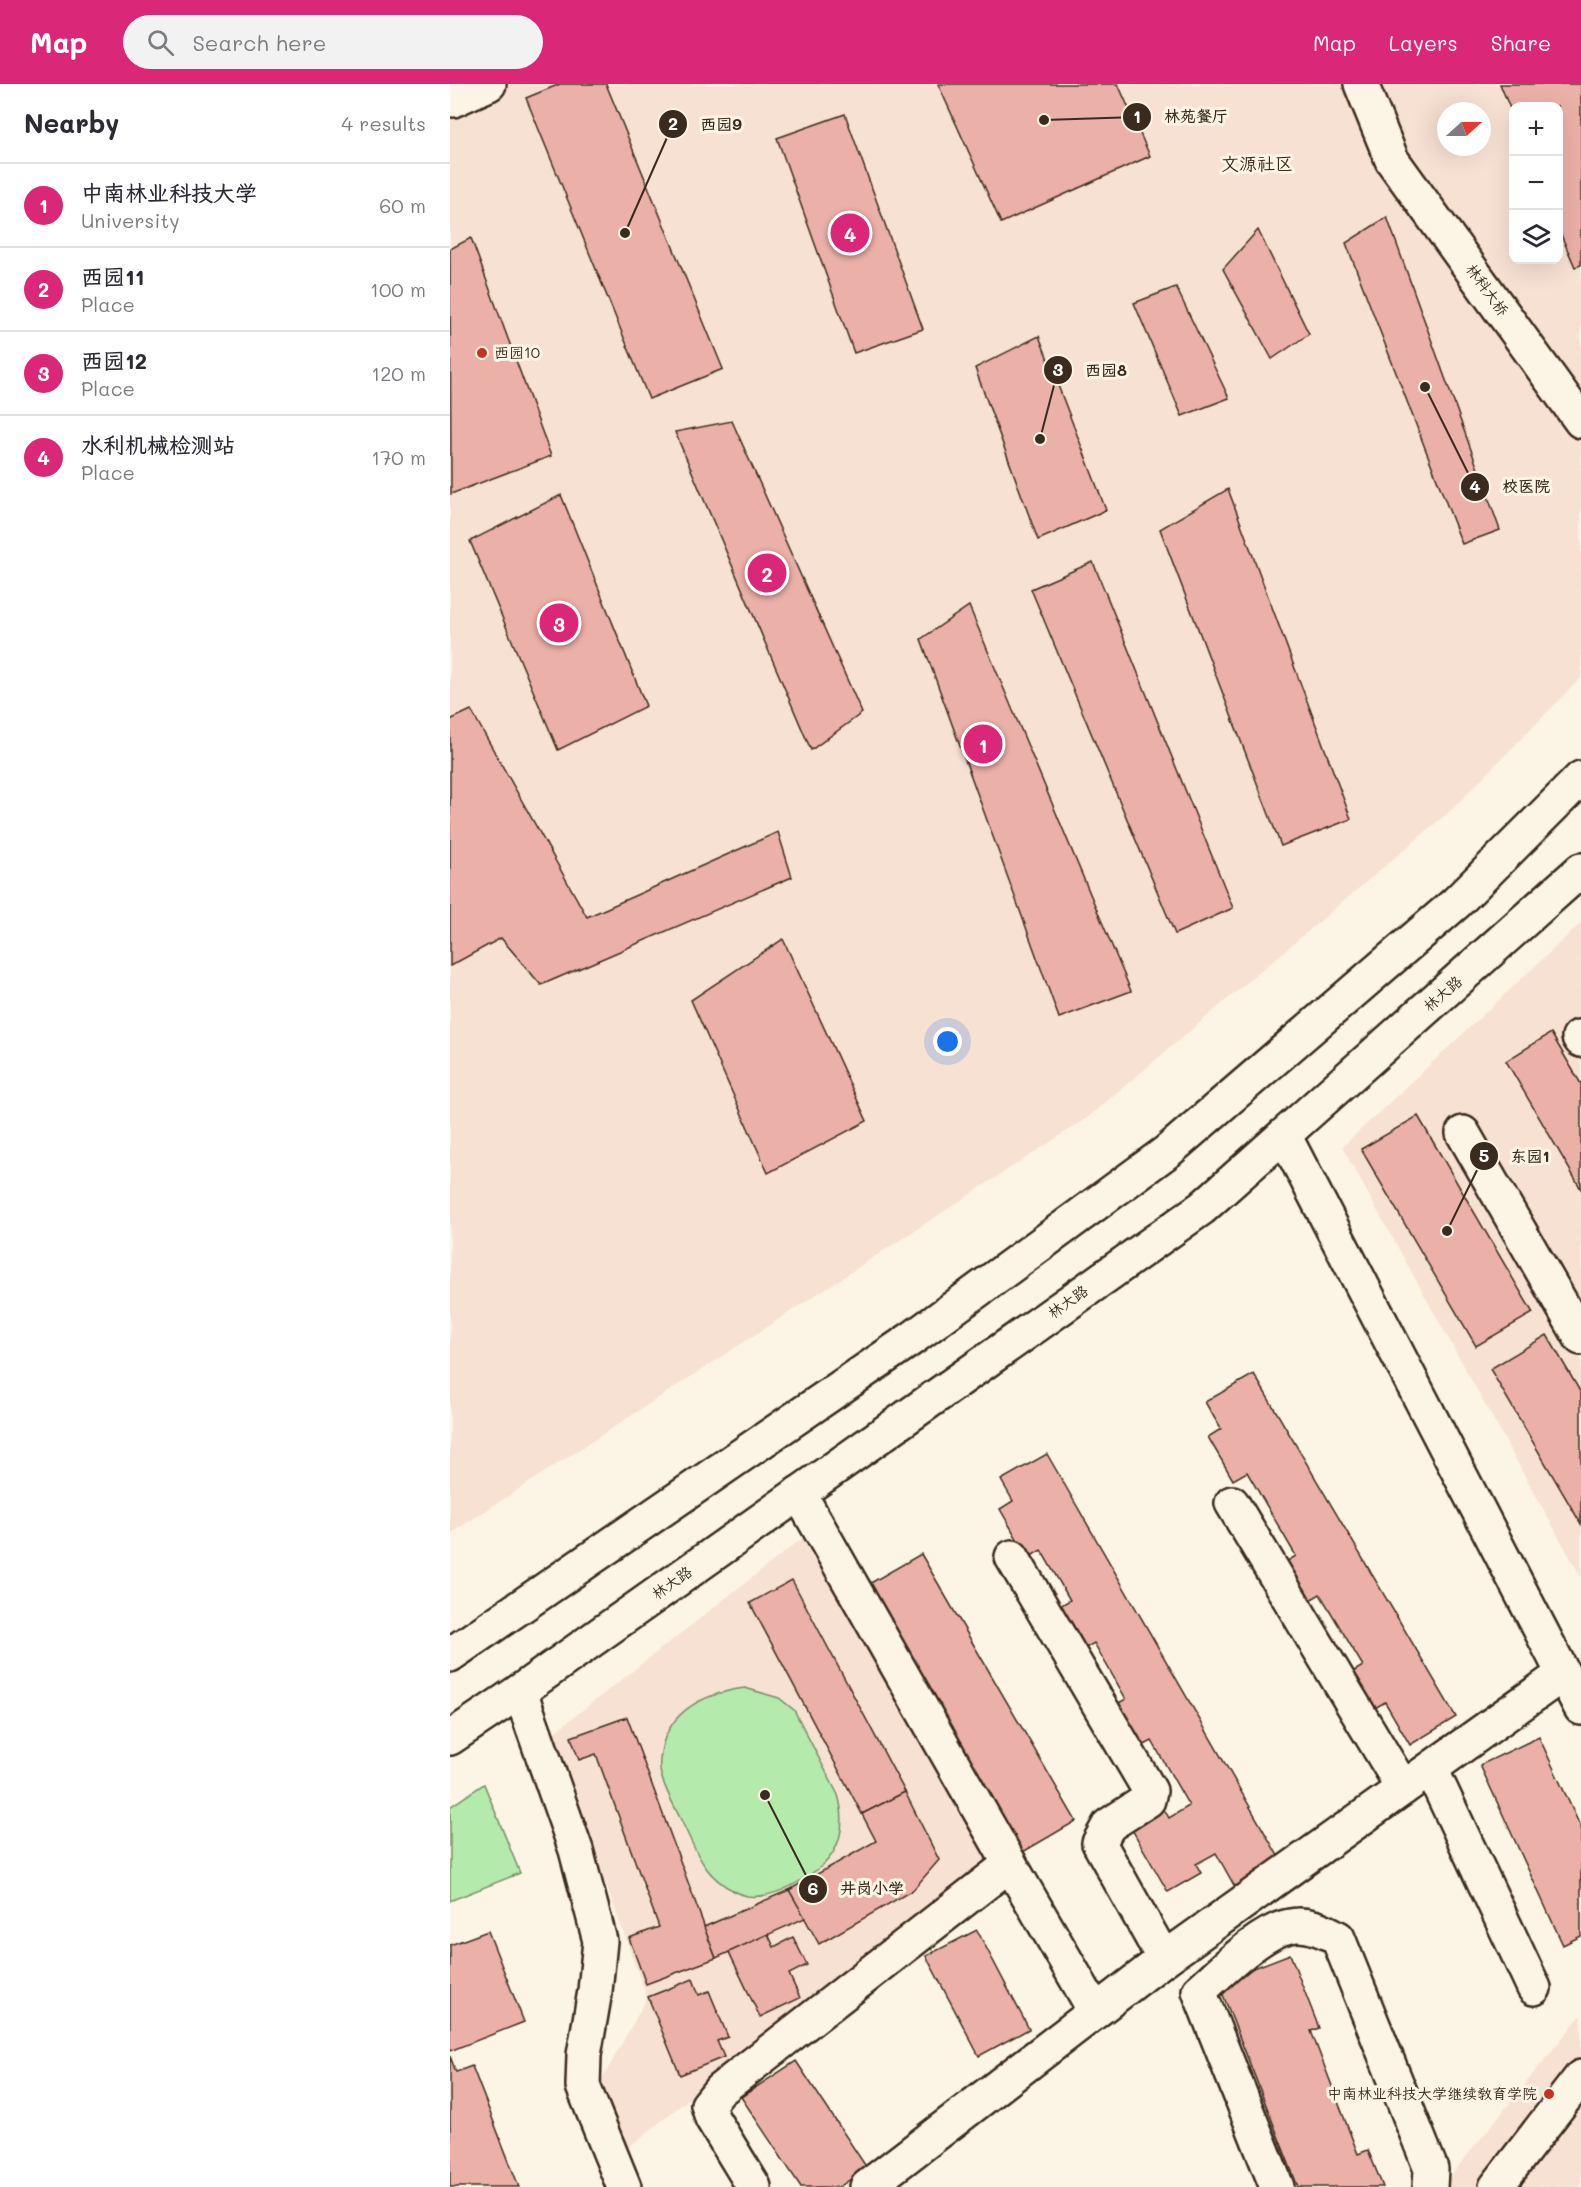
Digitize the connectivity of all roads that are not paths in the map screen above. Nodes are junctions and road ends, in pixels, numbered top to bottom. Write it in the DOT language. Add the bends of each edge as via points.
graph roads {
  1 [pos="489,84"];
  2 [pos="1362,84"];
  3 [pos="450,93"];
  4 [pos="1581,421"];
  5 [pos="1581,778"];
  6 [pos="1581,870"];
  7 [pos="1463,1134"];
  8 [pos="1284,1135"];
  9 [pos="1571,1298"];
  10 [pos="1581,1338"];
  11 [pos="799,1493"];
  12 [pos="1232,1503"];
  13 [pos="1012,1557"];
  14 [pos="450,1655"];
  15 [pos="1563,1674"];
  16 [pos="520,1691"];
  17 [pos="1581,1708"];
  18 [pos="450,1738"];
  19 [pos="1431,1769"];
  20 [pos="1403,1788"];
  21 [pos="1010,1864"];
  22 [pos="1164,1959"];
  23 [pos="1534,1988"];
  24 [pos="1095,2012"];
  25 [pos="1581,2078"];
  26 [pos="624,2187"];
  27 [pos="754,2187"];
  28 [pos="867,2187"];
  29 [pos="1277,2187"];
  30 [pos="1430,2187"];
  31 [pos="1496,2187"];
  1 -- 3 [label="main road" via="453,100"];
  2 -- 4 [label="main road, 林科大桥" via="1392,160"];
  5 -- 14 [label="main road" via="1456,903 1168,1151 914,1336"];
  6 -- 8 [label="main road, 林大路"];
  7 -- 9 [label="main road"];
  8 -- 11 [label="main road, 林大路" via="1202,1208"];
  8 -- 15 [label="main road"];
  9 -- 10 [label="main road"];
  11 -- 16 [label="main road, 林大路"];
  11 -- 21 [label="main road"];
  12 -- 20 [label="main road"];
  13 -- 22 [label="main road" via="1150,1791 1148,1800 1109,1825 1100,1843"];
  15 -- 17 [label="main road"];
  15 -- 19 [label="main road"];
  16 -- 18 [label="main road, 林大路"];
  16 -- 26 [label="main road" via="576,1850 600,1941 583,2086"];
  19 -- 20 [label="main road"];
  19 -- 23 [label="main road"];
  20 -- 22 [label="main road"];
  21 -- 24 [label="main road"];
  21 -- 27 [label="main road" via="720,2090 708,2105"];
  22 -- 24 [label="main road"];
  24 -- 28 [label="main road"];
  25 -- 31 [label="main road"];
  29 -- 30 [label="main road" via="1199,1991 1262,1938 1290,1926 1319,1928 1338,1938 1431,2169"];
}
